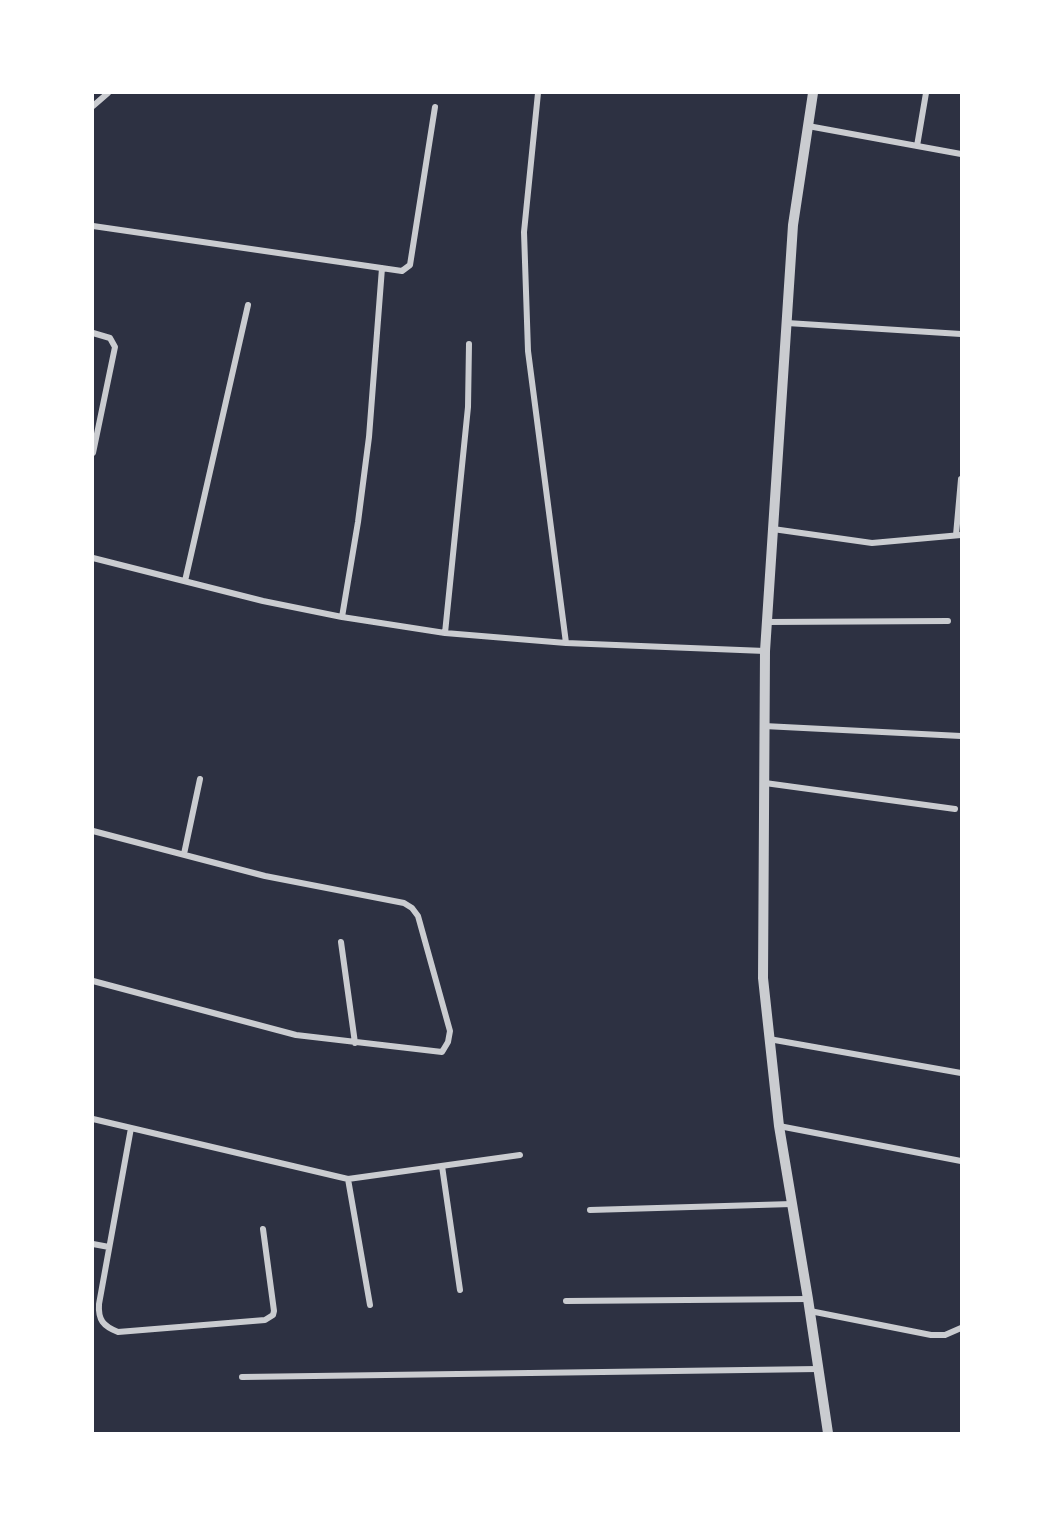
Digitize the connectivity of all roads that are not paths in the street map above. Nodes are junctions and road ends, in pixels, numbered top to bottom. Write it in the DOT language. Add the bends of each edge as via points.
graph roads {
  1 [pos="108,93"];
  2 [pos="538,93"];
  3 [pos="813,93"];
  4 [pos="926,93"];
  5 [pos="93,106"];
  6 [pos="435,107"];
  7 [pos="808,126"];
  8 [pos="917,146"];
  9 [pos="961,154"];
  10 [pos="93,226"];
  11 [pos="382,268"];
  12 [pos="248,305"];
  13 [pos="787,324"];
  14 [pos="93,333"];
  15 [pos="961,334"];
  16 [pos="469,344"];
  17 [pos="93,453"];
  18 [pos="961,479"];
  19 [pos="773,529"];
  20 [pos="958,535"];
  21 [pos="93,558"];
  22 [pos="185,581"];
  23 [pos="342,617"];
  24 [pos="948,621"];
  25 [pos="767,622"];
  26 [pos="445,633"];
  27 [pos="567,643"];
  28 [pos="765,651"];
  29 [pos="764,726"];
  30 [pos="961,735"];
  31 [pos="201,779"];
  32 [pos="765,783"];
  33 [pos="955,809"];
  34 [pos="93,831"];
  35 [pos="184,854"];
  36 [pos="341,942"];
  37 [pos="93,981"];
  38 [pos="769,1039"];
  39 [pos="355,1043"];
  40 [pos="961,1073"];
  41 [pos="93,1119"];
  42 [pos="778,1126"];
  43 [pos="131,1128"];
  44 [pos="520,1155"];
  45 [pos="961,1161"];
  46 [pos="442,1166"];
  47 [pos="348,1179"];
  48 [pos="792,1204"];
  49 [pos="590,1210"];
  50 [pos="263,1229"];
  51 [pos="93,1244"];
  52 [pos="109,1247"];
  53 [pos="460,1290"];
  54 [pos="808,1299"];
  55 [pos="566,1301"];
  56 [pos="370,1305"];
  57 [pos="810,1311"];
  58 [pos="961,1328"];
  59 [pos="818,1369"];
  60 [pos="242,1377"];
  61 [pos="828,1433"];
  1 -- 5 [label="street"];
  2 -- 27 [label="street" via="524,232 528,351"];
  3 -- 7 [label="street"];
  4 -- 8 [label="street"];
  6 -- 11 [label="street" via="410,265 402,271"];
  7 -- 8 [label="street"];
  7 -- 13 [label="street" via="793,225"];
  8 -- 9 [label="street"];
  10 -- 11 [label="street"];
  11 -- 23 [label="street" via="369,437"];
  12 -- 22 [label="street"];
  13 -- 15 [label="street"];
  13 -- 19 [label="street"];
  14 -- 17 [label="street" via="110,338 115,347"];
  16 -- 26 [label="street" via="468,407"];
  18 -- 20 [label="street"];
  19 -- 20 [label="street" via="872,543"];
  19 -- 25 [label="street"];
  21 -- 22 [label="street"];
  22 -- 23 [label="street"];
  23 -- 26 [label="street"];
  24 -- 25 [label="street"];
  25 -- 28 [label="street"];
  26 -- 27 [label="street"];
  27 -- 28 [label="street"];
  28 -- 29 [label="street"];
  29 -- 30 [label="street"];
  29 -- 32 [label="street"];
  31 -- 35 [label="street"];
  32 -- 33 [label="street"];
  32 -- 38 [label="street" via="763,978"];
  34 -- 35 [label="street"];
  35 -- 39 [label="street" via="265,876 394,900 412,908 418,916 450,1031 448,1042 442,1052"];
  36 -- 39 [label="street"];
  37 -- 39 [label="street" via="287,1033"];
  38 -- 40 [label="street"];
  38 -- 42 [label="street"];
  41 -- 43 [label="street"];
  42 -- 45 [label="street"];
  42 -- 48 [label="street"];
  43 -- 47 [label="street"];
  43 -- 52 [label="street"];
  44 -- 46 [label="street"];
  46 -- 47 [label="street"];
  46 -- 53 [label="street"];
  47 -- 56 [label="street"];
  48 -- 49 [label="street"];
  48 -- 54 [label="street"];
  50 -- 52 [label="street" via="274,1306 273,1315 265,1320 118,1332 106,1328 98,1317"];
  51 -- 52 [label="street"];
  54 -- 55 [label="street"];
  54 -- 57 [label="street"];
  57 -- 58 [label="street" via="924,1334 945,1335"];
  57 -- 59 [label="street"];
  59 -- 60 [label="street"];
  59 -- 61 [label="street"];
}
